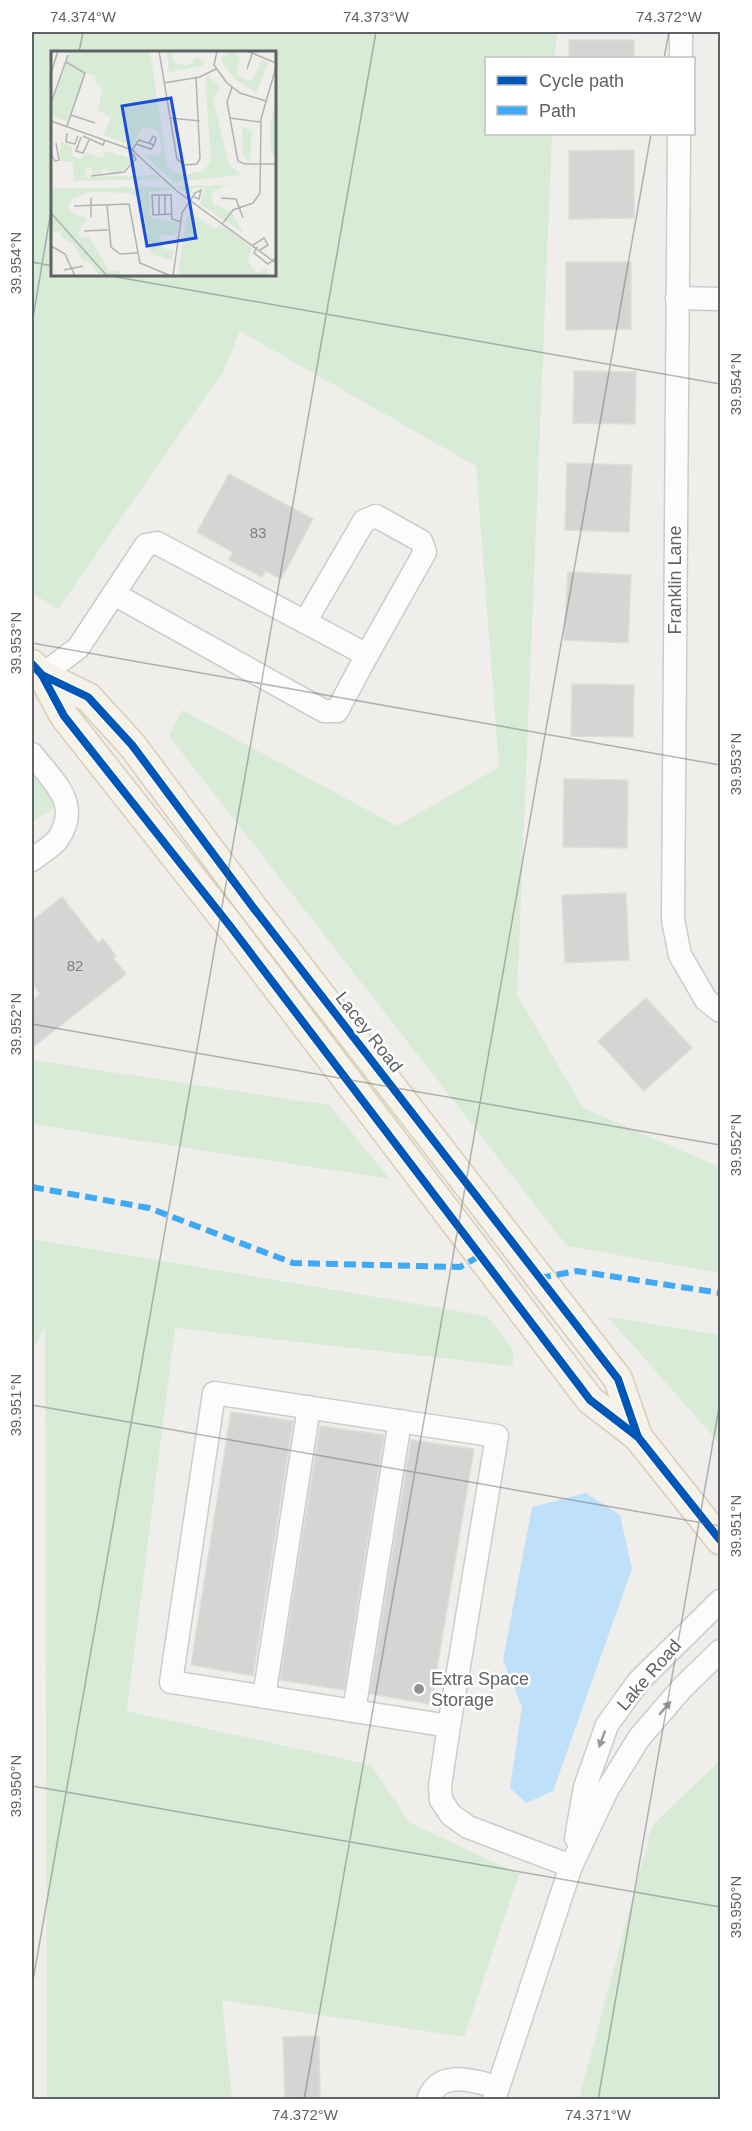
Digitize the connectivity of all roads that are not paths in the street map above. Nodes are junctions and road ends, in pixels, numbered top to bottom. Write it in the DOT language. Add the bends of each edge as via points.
graph roads {
  1 [pos="681,32"];
  2 [pos="681,57"];
  3 [pos="680,135"];
  4 [pos="677,298"];
  5 [pos="720,299"];
  6 [pos="114,594"];
  7 [pos="305,622"];
  8 [pos="367,655"];
  9 [pos="37,669"];
  10 [pos="32,754"];
  11 [pos="32,860"];
  12 [pos="252,906"];
  13 [pos="230,926"];
  14 [pos="333,1010"];
  15 [pos="720,1011"];
  16 [pos="309,1030"];
  17 [pos="309,1407"];
  18 [pos="400,1421"];
  19 [pos="639,1437"];
  20 [pos="720,1540"];
  21 [pos="720,1600"];
  22 [pos="720,1651"];
  23 [pos="264,1697"];
  24 [pos="354,1711"];
  25 [pos="449,1726"];
  26 [pos="571,1866"];
  27 [pos="496,2093"];
  28 [pos="428,2100"];
  1 -- 2 [label="street"];
  3 -- 4 [label="street, Franklin Lane"];
  4 -- 5 [label="street"];
  4 -- 15 [label="street, Franklin Lane" via="673,920 680,955 706,1000"];
  6 -- 7 [label="street" via="146,545 157,543"];
  6 -- 8 [label="street" via="324,711 337,711"];
  6 -- 9 [label="street" via="78,648"];
  7 -- 8 [label="street"];
  7 -- 8 [label="street" via="364,521 376,516 421,541 425,552"];
  9 -- 12 [label="main road, Lacey Road" via="88,697 132,745"];
  9 -- 13 [label="main road, Lacey Road" via="64,716"];
  10 -- 11 [label="street" via="66,797 67,817 57,841"];
  12 -- 13 [label="main road"];
  12 -- 14 [label="main road, Lacey Road"];
  13 -- 16 [label="main road, Lacey Road"];
  14 -- 16 [label="main road"];
  14 -- 19 [label="main road, Lacey Road" via="618,1379"];
  16 -- 19 [label="main road, Lacey Road" via="590,1400"];
  17 -- 18 [label="street"];
  17 -- 23 [label="street"];
  17 -- 23 [label="street" via="214,1393 171,1682"];
  18 -- 24 [label="street"];
  18 -- 25 [label="street" via="497,1436"];
  19 -- 20 [label="main road, Lacey Road"];
  21 -- 26 [label="street, Lake Road, one-way" via="638,1682 607,1725 585,1787"];
  26 -- 22 [label="street, Lake Road, one-way" via="607,1790 639,1738"];
  23 -- 24 [label="street"];
  24 -- 25 [label="street"];
  25 -- 26 [label="street" via="440,1786 441,1800 450,1815 468,1827"];
  26 -- 27 [label="street, Lake Road"];
  27 -- 28 [label="street" via="468,2079 456,2079 432,2088"];
}
